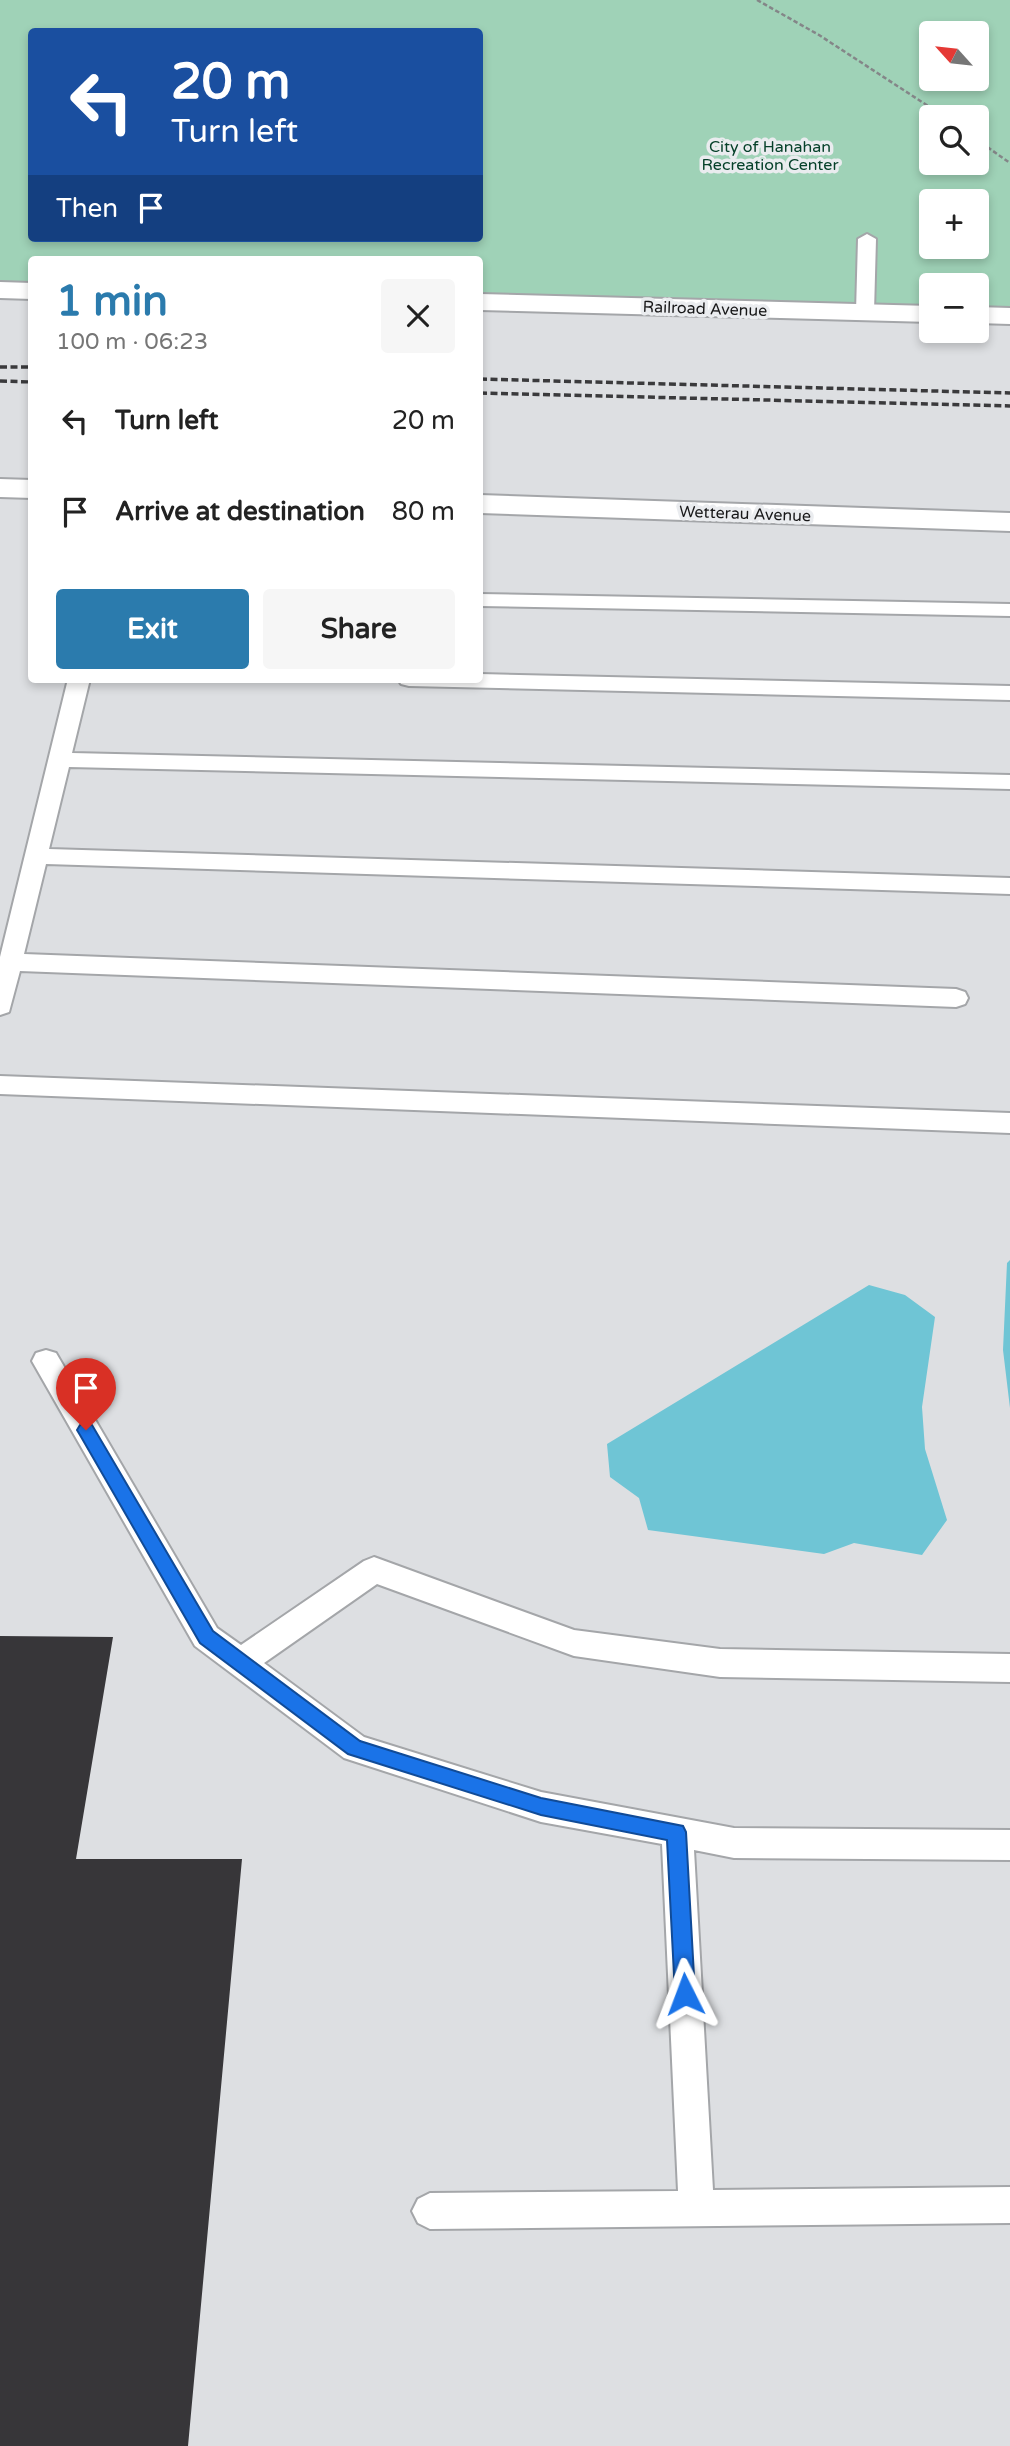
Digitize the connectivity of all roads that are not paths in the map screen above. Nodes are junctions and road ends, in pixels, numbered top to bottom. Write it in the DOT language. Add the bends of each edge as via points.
graph roads {
  1 [pos="867,239"];
  2 [pos="0,290"];
  3 [pos="28,291"];
  4 [pos="483,302"];
  5 [pos="865,312"];
  6 [pos="919,314"];
  7 [pos="989,315"];
  8 [pos="1010,316"];
  9 [pos="0,488"];
  10 [pos="28,489"];
  11 [pos="483,505"];
  12 [pos="1010,522"];
  13 [pos="483,600"];
  14 [pos="1010,610"];
  15 [pos="483,681"];
  16 [pos="78,683"];
  17 [pos="1010,693"];
  18 [pos="59,760"];
  19 [pos="1010,782"];
  20 [pos="36,856"];
  21 [pos="1010,886"];
  22 [pos="11,962"];
  23 [pos="956,998"];
  24 [pos="0,1006"];
  25 [pos="0,1085"];
  26 [pos="1010,1123"];
  27 [pos="46,1362"];
  28 [pos="241,1662"];
  29 [pos="1010,1668"];
  30 [pos="677,1832"];
  31 [pos="1010,1846"];
  32 [pos="1010,2205"];
  33 [pos="696,2209"];
  34 [pos="430,2211"];
  1 -- 5 [label="lane"];
  2 -- 3 [label="street"];
  4 -- 5 [label="street, Railroad Avenue"];
  5 -- 6 [label="street, Railroad Avenue"];
  7 -- 8 [label="street"];
  9 -- 10 [label="street"];
  11 -- 12 [label="street, Wetterau Avenue"];
  13 -- 14 [label="lane"];
  15 -- 17 [label="lane"];
  16 -- 18 [label="lane"];
  18 -- 19 [label="lane"];
  18 -- 20 [label="lane"];
  20 -- 21 [label="lane"];
  20 -- 22 [label="lane"];
  22 -- 23 [label="lane"];
  22 -- 24 [label="lane"];
  25 -- 26 [label="lane"];
  27 -- 28 [label="lane" via="206,1637"];
  28 -- 29 [label="lane" via="374,1570 574,1643 720,1663"];
  28 -- 30 [label="lane" via="355,1748 541,1807"];
  30 -- 31 [label="lane" via="734,1843"];
  30 -- 33 [label="lane"];
  32 -- 33 [label="lane"];
  33 -- 34 [label="lane"];
}
